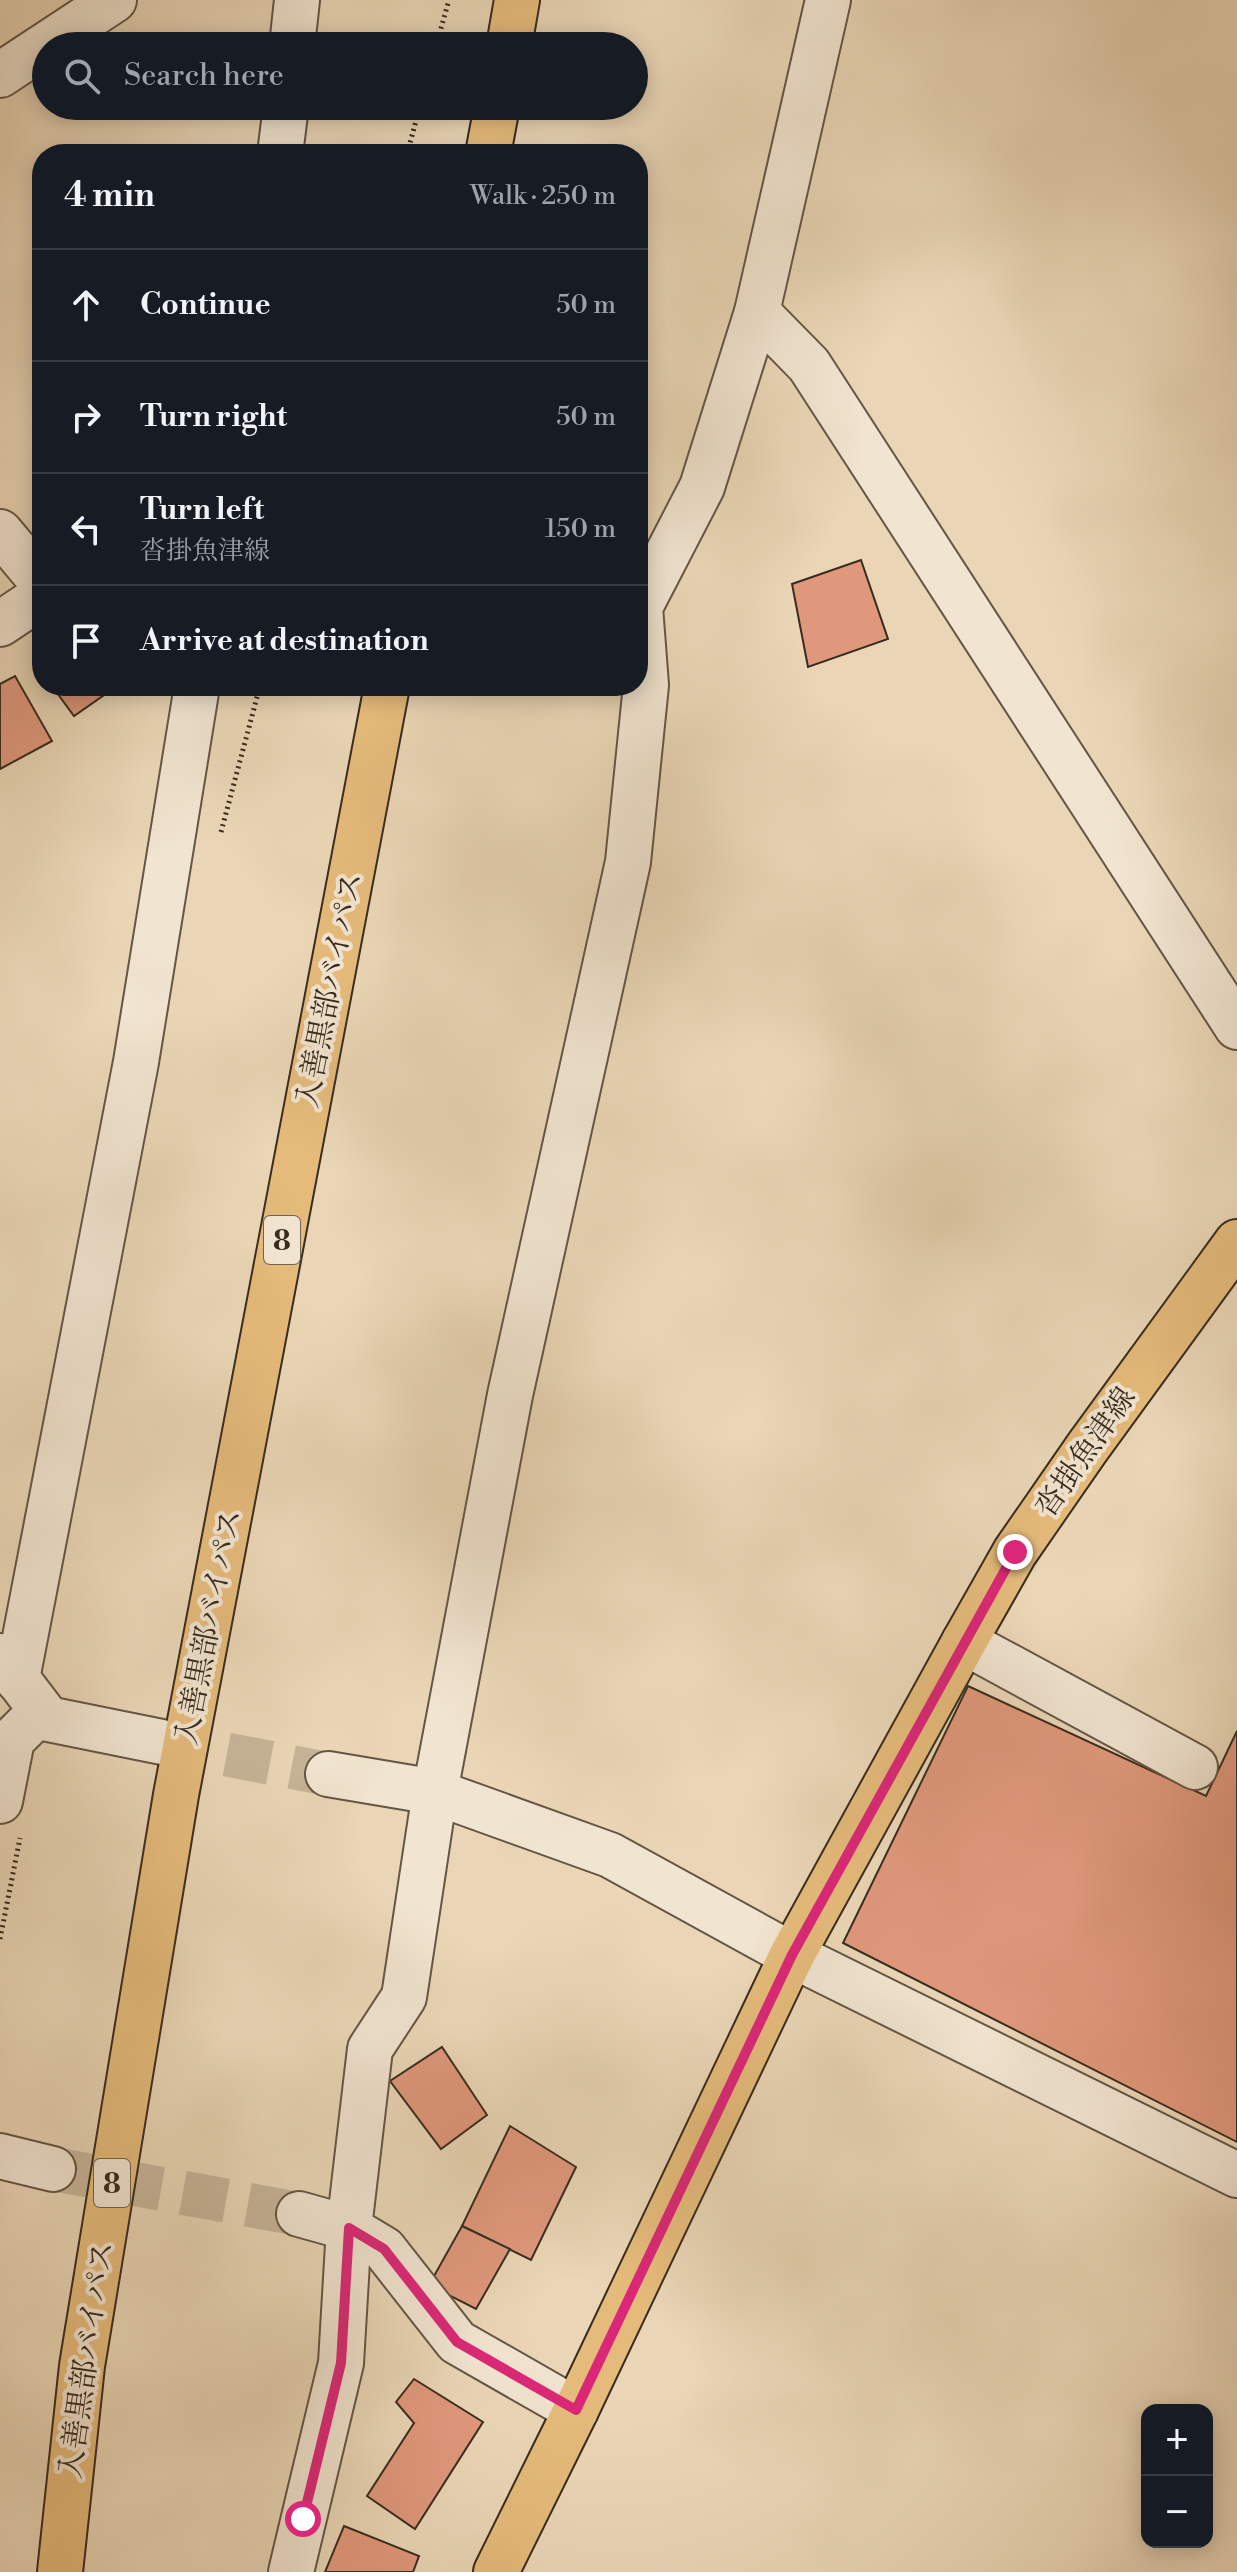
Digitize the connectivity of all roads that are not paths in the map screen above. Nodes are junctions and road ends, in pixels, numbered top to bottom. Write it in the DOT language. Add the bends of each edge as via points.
graph roads {
  1 [pos="114,0"];
  2 [pos="297,0"];
  3 [pos="517,0"];
  4 [pos="828,0"];
  5 [pos="65,32"];
  6 [pos="294,32"];
  7 [pos="511,32"];
  8 [pos="32,54"];
  9 [pos="0,75"];
  10 [pos="284,120"];
  11 [pos="494,120"];
  12 [pos="281,144"];
  13 [pos="490,144"];
  14 [pos="757,312"];
  15 [pos="0,532"];
  16 [pos="32,570"];
  17 [pos="648,592"];
  18 [pos="32,603"];
  19 [pos="0,624"];
  20 [pos="195,696"];
  21 [pos="385,696"];
  22 [pos="645,696"];
  23 [pos="1237,1027"];
  24 [pos="1237,1242"];
  25 [pos="964,1642"];
  26 [pos="19,1682"];
  27 [pos="162,1742"];
  28 [pos="1195,1767"];
  29 [pos="328,1774"];
  30 [pos="435,1792"];
  31 [pos="0,1801"];
  32 [pos="792,1955"];
  33 [pos="0,2156"];
  34 [pos="53,2169"];
  35 [pos="1237,2175"];
  36 [pos="299,2214"];
  37 [pos="349,2228"];
  38 [pos="576,2410"];
  39 [pos="60,2572"];
  40 [pos="291,2572"];
  41 [pos="496,2572"];
  1 -- 5 [label="street"];
  2 -- 6 [label="street"];
  3 -- 7 [label="main road"];
  4 -- 14 [label="street"];
  8 -- 9 [label="street"];
  10 -- 12 [label="street"];
  11 -- 13 [label="main road"];
  14 -- 17 [label="street" via="702,487"];
  14 -- 23 [label="street" via="809,365"];
  15 -- 16 [label="street"];
  18 -- 19 [label="street"];
  20 -- 26 [label="street" via="136,1062"];
  21 -- 39 [label="main road, 入善黒部バイパス / 8" via="176,1795 82,2366"];
  22 -- 30 [label="street" via="628,862 510,1395"];
  24 -- 25 [label="main road, 沓掛魚津線" via="1015,1552"];
  25 -- 28 [label="street"];
  25 -- 32 [label="main road, 沓掛魚津線"];
  26 -- 27 [label="street" via="48,1719"];
  26 -- 31 [label="street"];
  29 -- 30 [label="street"];
  30 -- 32 [label="street" via="610,1855"];
  30 -- 37 [label="street" via="404,1997 370,2049"];
  32 -- 35 [label="street"];
  32 -- 38 [label="main road, 沓掛魚津線"];
  33 -- 34 [label="street"];
  36 -- 37 [label="street"];
  37 -- 38 [label="street" via="384,2249 457,2342"];
  37 -- 40 [label="street" via="341,2363"];
  38 -- 41 [label="main road, 沓掛魚津線"];
}
